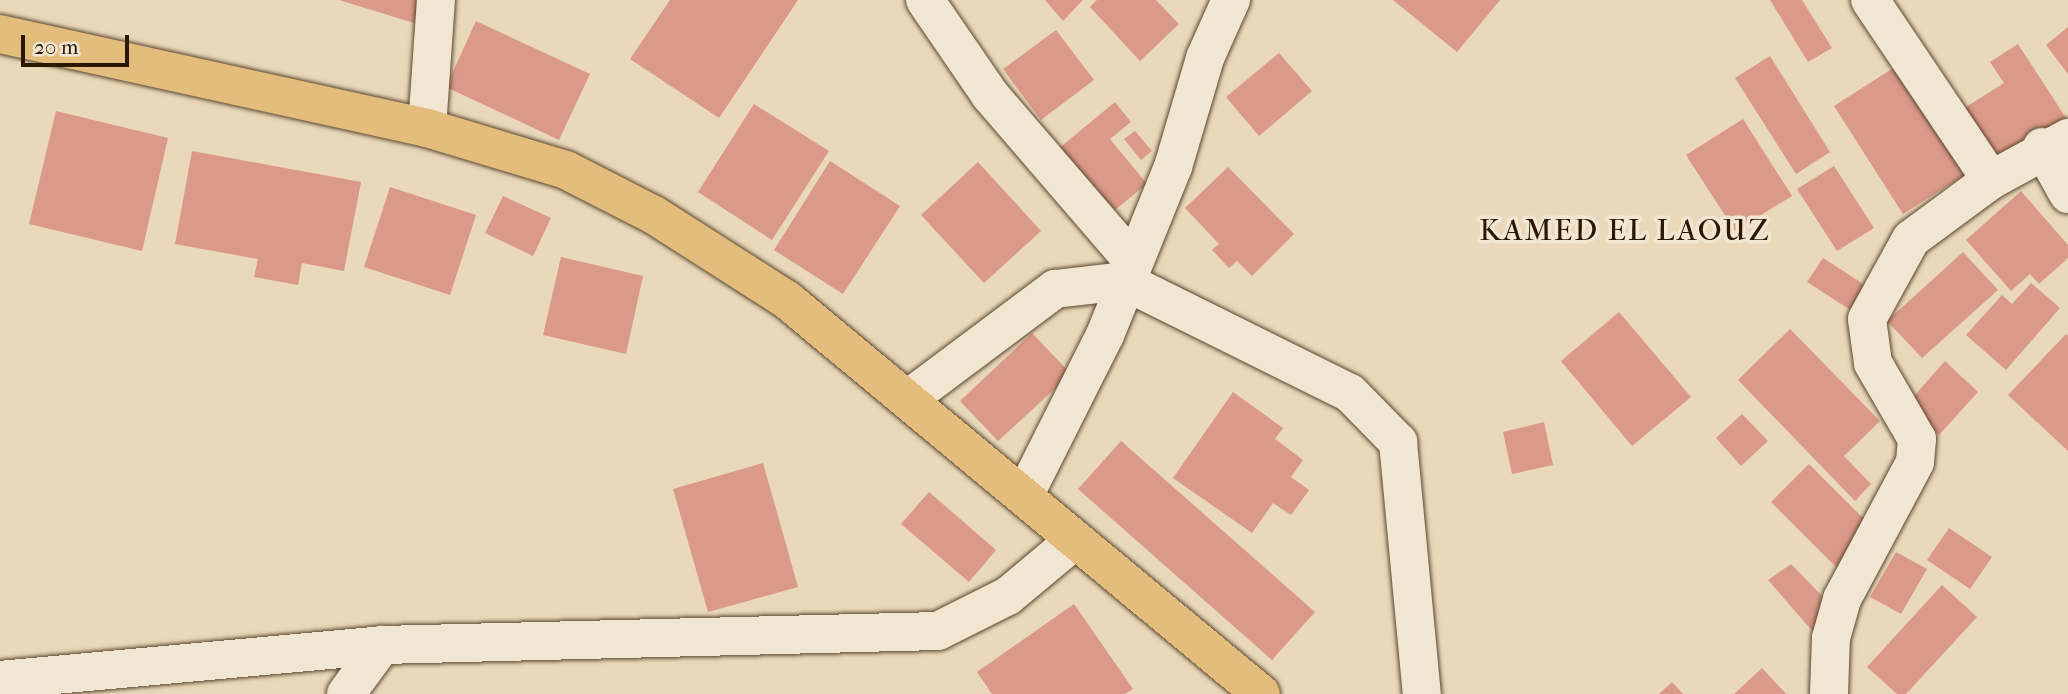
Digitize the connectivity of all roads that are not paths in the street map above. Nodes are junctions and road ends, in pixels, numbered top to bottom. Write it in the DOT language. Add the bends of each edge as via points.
graph roads {
  1 [pos="436,0"];
  2 [pos="925,0"];
  3 [pos="1231,0"];
  4 [pos="1870,0"];
  5 [pos="0,34"];
  6 [pos="427,128"];
  7 [pos="2055,143"];
  8 [pos="1991,180"];
  9 [pos="2068,194"];
  10 [pos="1128,270"];
  11 [pos="908,399"];
  12 [pos="1025,494"];
  13 [pos="1075,540"];
  14 [pos="382,645"];
  15 [pos="0,680"];
  16 [pos="346,694"];
  17 [pos="1261,694"];
  18 [pos="1422,694"];
  19 [pos="1829,694"];
  1 -- 6 [label="street"];
  2 -- 10 [label="street" via="990,95"];
  3 -- 10 [label="street" via="1205,58 1173,167"];
  4 -- 8 [label="street"];
  5 -- 6 [label="main road"];
  6 -- 11 [label="main road" via="566,170 654,215 786,300"];
  7 -- 8 [label="street"];
  7 -- 9 [label="street"];
  8 -- 19 [label="street" via="1911,239 1867,319 1873,363 1917,439 1915,462 1842,599 1831,638"];
  10 -- 11 [label="street" via="1055,289"];
  10 -- 12 [label="street" via="1105,335"];
  10 -- 18 [label="street" via="1350,393 1389,427 1398,442 1409,511"];
  11 -- 12 [label="main road"];
  12 -- 13 [label="main road"];
  13 -- 14 [label="street" via="1008,596 938,631"];
  13 -- 17 [label="main road"];
  14 -- 15 [label="street"];
  14 -- 16 [label="street"];
}
